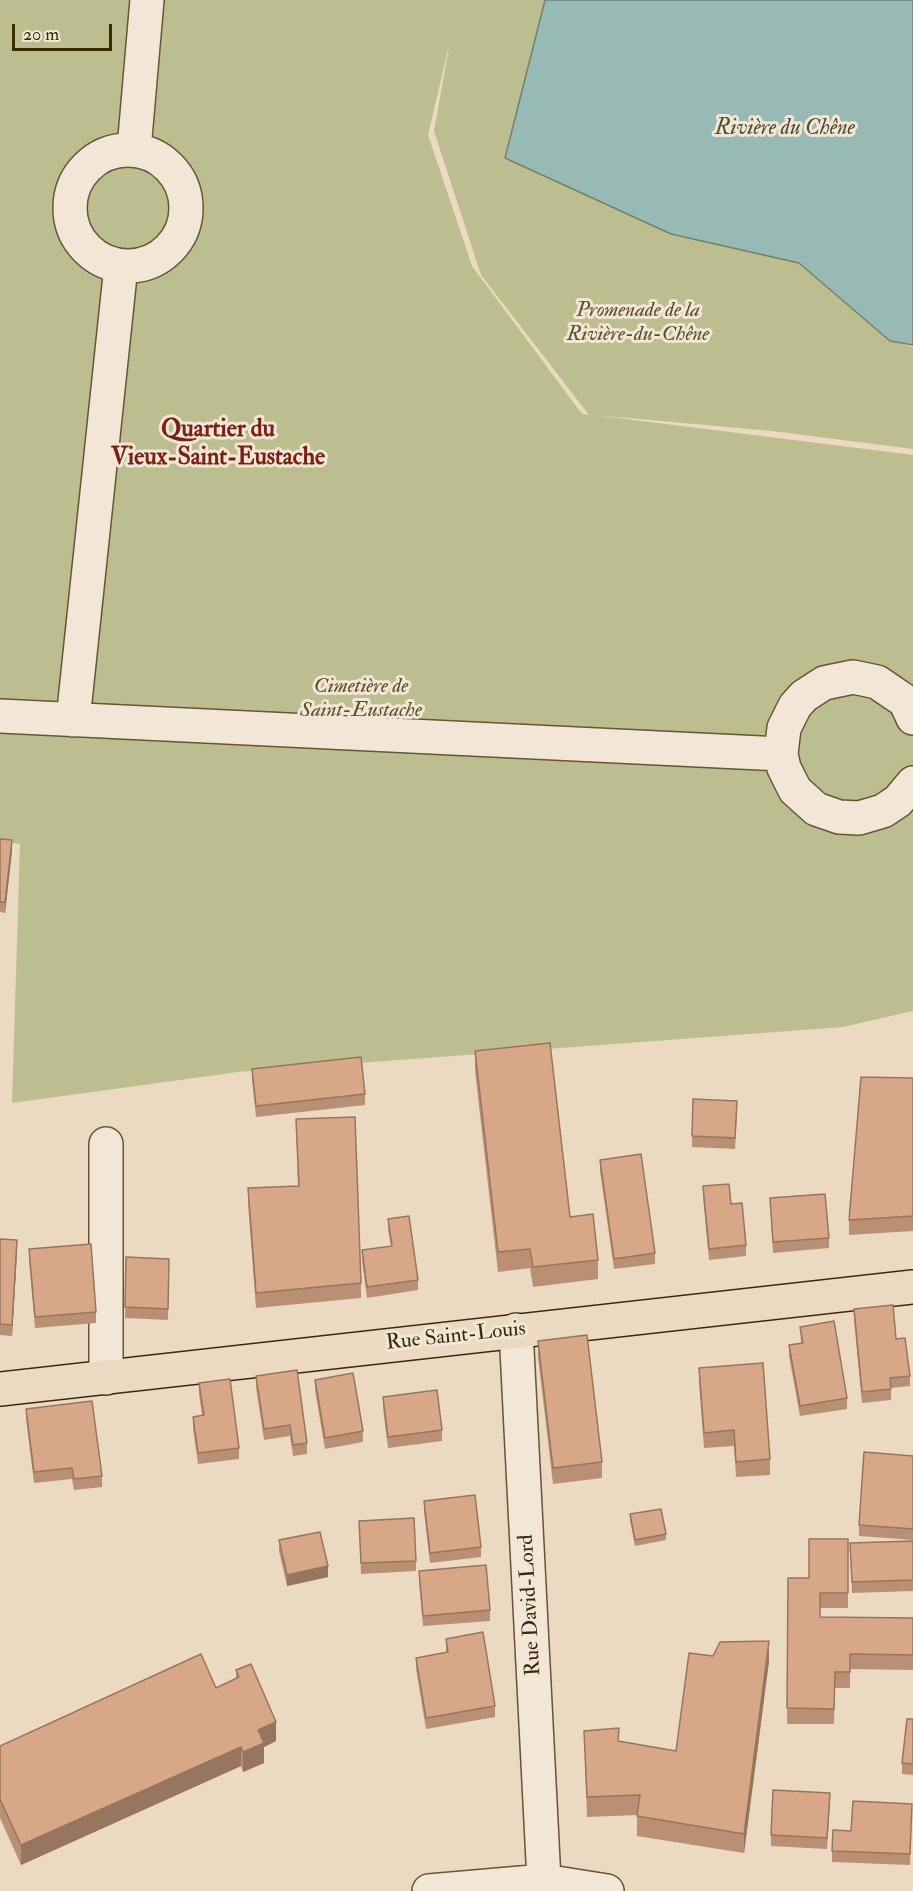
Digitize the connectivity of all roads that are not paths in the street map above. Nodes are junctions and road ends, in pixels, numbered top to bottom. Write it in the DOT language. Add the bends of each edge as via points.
graph roads {
  1 [pos="147,0"];
  2 [pos="134,149"];
  3 [pos="121,266"];
  4 [pos="0,716"];
  5 [pos="913,718"];
  6 [pos="73,720"];
  7 [pos="782,754"];
  8 [pos="913,783"];
  9 [pos="106,1144"];
  10 [pos="913,1287"];
  11 [pos="516,1330"];
  12 [pos="106,1378"];
  13 [pos="0,1389"];
  14 [pos="544,1881"];
  15 [pos="429,1891"];
  16 [pos="607,1891"];
  1 -- 2 [label="street"];
  2 -- 3 [label="street" via="99,156 80,173 71,191 69,214 75,234 101,260"];
  2 -- 3 [label="street" via="154,155 173,170 183,188 186,211 182,231 163,255 144,264"];
  3 -- 6 [label="street"];
  4 -- 6 [label="street"];
  5 -- 7 [label="street" via="904,701 877,682 853,677 824,683 795,706 784,728"];
  6 -- 7 [label="street"];
  7 -- 8 [label="street" via="795,790 816,809 839,818 883,812"];
  9 -- 12 [label="street"];
  10 -- 11 [label="main road, Rue Saint-Louis"];
  11 -- 12 [label="main road, Rue Saint-Louis"];
  11 -- 14 [label="street, Rue David-Lord"];
  12 -- 13 [label="main road, Rue Saint-Louis"];
  14 -- 15 [label="street"];
  14 -- 16 [label="street"];
}
